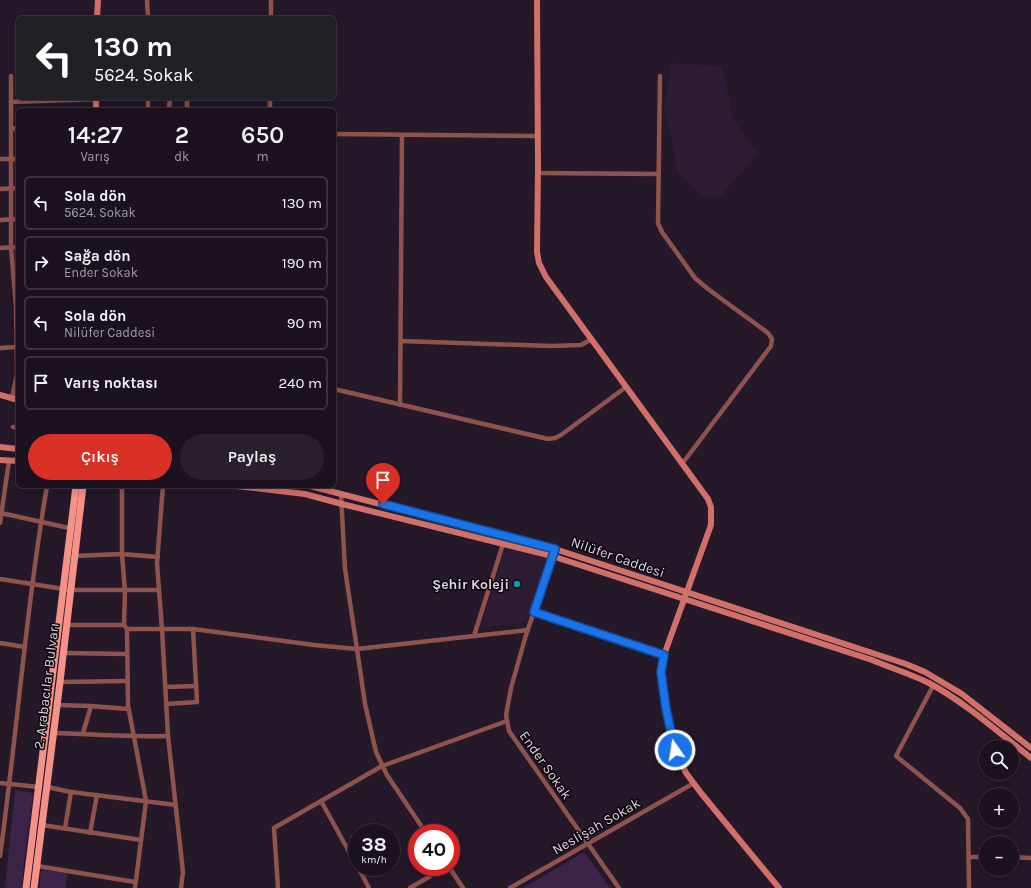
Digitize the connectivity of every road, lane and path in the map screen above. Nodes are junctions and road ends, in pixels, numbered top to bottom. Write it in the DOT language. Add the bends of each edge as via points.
graph roads {
  1 [pos="98,0"];
  2 [pos="147,0"];
  3 [pos="271,0"];
  4 [pos="537,0"];
  5 [pos="97,16"];
  6 [pos="148,16"];
  7 [pos="271,16"];
  8 [pos="12,76"];
  9 [pos="660,76"];
  10 [pos="68,100"];
  11 [pos="11,102"];
  12 [pos="11,128"];
  13 [pos="16,129"];
  14 [pos="336,134"];
  15 [pos="402,135"];
  16 [pos="538,136"];
  17 [pos="0,159"];
  18 [pos="11,159"];
  19 [pos="16,159"];
  20 [pos="538,173"];
  21 [pos="659,174"];
  22 [pos="11,188"];
  23 [pos="16,188"];
  24 [pos="0,189"];
  25 [pos="11,219"];
  26 [pos="16,219"];
  27 [pos="0,220"];
  28 [pos="11,247"];
  29 [pos="16,247"];
  30 [pos="0,248"];
  31 [pos="16,297"];
  32 [pos="590,340"];
  33 [pos="402,341"];
  34 [pos="16,347"];
  35 [pos="0,348"];
  36 [pos="16,386"];
  37 [pos="626,386"];
  38 [pos="336,390"];
  39 [pos="0,395"];
  40 [pos="15,399"];
  41 [pos="400,405"];
  42 [pos="0,448"];
  43 [pos="16,449"];
  44 [pos="0,460"];
  45 [pos="9,461"];
  46 [pos="16,461"];
  47 [pos="682,464"];
  48 [pos="47,488"];
  49 [pos="76,488"];
  50 [pos="83,488"];
  51 [pos="122,488"];
  52 [pos="163,488"];
  53 [pos="253,488"];
  54 [pos="318,488"];
  55 [pos="341,494"];
  56 [pos="342,504"];
  57 [pos="1,513"];
  58 [pos="40,522"];
  59 [pos="0,523"];
  60 [pos="69,528"];
  61 [pos="503,544"];
  62 [pos="555,549"];
  63 [pos="122,554"];
  64 [pos="74,556"];
  65 [pos="552,556"];
  66 [pos="158,557"];
  67 [pos="0,579"];
  68 [pos="33,584"];
  69 [pos="67,589"];
  70 [pos="159,590"];
  71 [pos="125,591"];
  72 [pos="685,596"];
  73 [pos="534,612"];
  74 [pos="66,625"];
  75 [pos="126,627"];
  76 [pos="162,629"];
  77 [pos="193,629"];
  78 [pos="528,630"];
  79 [pos="474,636"];
  80 [pos="0,643"];
  81 [pos="25,646"];
  82 [pos="357,649"];
  83 [pos="63,653"];
  84 [pos="126,654"];
  85 [pos="664,655"];
  86 [pos="60,682"];
  87 [pos="127,682"];
  88 [pos="196,686"];
  89 [pos="933,686"];
  90 [pos="165,687"];
  91 [pos="166,704"];
  92 [pos="57,705"];
  93 [pos="91,706"];
  94 [pos="128,709"];
  95 [pos="507,721"];
  96 [pos="53,733"];
  97 [pos="83,733"];
  98 [pos="168,736"];
  99 [pos="133,737"];
  100 [pos="1031,748"];
  101 [pos="1031,758"];
  102 [pos="382,766"];
  103 [pos="0,783"];
  104 [pos="694,783"];
  105 [pos="10,784"];
  106 [pos="39,787"];
  107 [pos="47,788"];
  108 [pos="71,792"];
  109 [pos="97,795"];
  110 [pos="321,801"];
  111 [pos="146,802"];
  112 [pos="176,805"];
  113 [pos="420,824"];
  114 [pos="42,825"];
  115 [pos="65,828"];
  116 [pos="90,833"];
  117 [pos="141,840"];
  118 [pos="588,844"];
  119 [pos="348,850"];
  120 [pos="0,856"];
  121 [pos="969,857"];
  122 [pos="979,857"];
  123 [pos="1019,857"];
  124 [pos="1031,858"];
  125 [pos="37,866"];
  126 [pos="362,876"];
  127 [pos="431,876"];
  128 [pos="454,876"];
  129 [pos="136,882"];
  130 [pos="26,888"];
  131 [pos="34,888"];
  132 [pos="135,888"];
  133 [pos="181,888"];
  134 [pos="278,888"];
  135 [pos="369,888"];
  136 [pos="410,888"];
  137 [pos="463,888"];
  138 [pos="510,888"];
  139 [pos="619,888"];
  140 [pos="779,888"];
  141 [pos="969,888"];
  1 -- 5 [label="street"];
  2 -- 6 [label="street"];
  3 -- 7 [label="street"];
  4 -- 16 [label="street"];
  8 -- 11 [label="street"];
  9 -- 21 [label="street"];
  10 -- 11 [label="street"];
  11 -- 12 [label="street"];
  12 -- 13 [label="street"];
  12 -- 18 [label="street"];
  14 -- 15 [label="street"];
  15 -- 16 [label="street"];
  15 -- 33 [label="street"];
  16 -- 20 [label="street"];
  17 -- 18 [label="street"];
  18 -- 19 [label="street"];
  18 -- 22 [label="street"];
  20 -- 21 [label="street"];
  20 -- 32 [label="street" via="536,252 539,263"];
  21 -- 47 [label="street" via="658,223 662,232 695,278 768,333 772,339 771,346"];
  22 -- 23 [label="street"];
  22 -- 24 [label="street"];
  22 -- 25 [label="street"];
  25 -- 26 [label="street"];
  25 -- 27 [label="street"];
  25 -- 28 [label="street"];
  28 -- 29 [label="street"];
  28 -- 30 [label="street"];
  28 -- 31 [label="street"];
  32 -- 33 [label="street" via="581,345 550,346"];
  32 -- 37 [label="street"];
  33 -- 41 [label="street"];
  34 -- 35 [label="street"];
  36 -- 40 [label="street"];
  37 -- 41 [label="street" via="561,435 548,439"];
  37 -- 47 [label="street"];
  38 -- 41 [label="street"];
  39 -- 40 [label="street"];
  42 -- 43 [label="street"];
  44 -- 45 [label="street"];
  45 -- 46 [label="street"];
  45 -- 57 [label="street"];
  47 -- 72 [label="street" via="708,499 712,516"];
  48 -- 58 [label="street"];
  49 -- 69 [label="main road"];
  50 -- 64 [label="main road, 2. Arabacılar Bulvarı"];
  51 -- 63 [label="street"];
  52 -- 66 [label="street"];
  53 -- 56 [label="street" via="304,494"];
  54 -- 55 [label="street, Nilüfer Caddesi"];
  55 -- 56 [label="street"];
  55 -- 62 [label="street, Nilüfer Caddesi"];
  56 -- 61 [label="street"];
  56 -- 82 [label="street" via="345,569"];
  57 -- 58 [label="street"];
  57 -- 59 [label="street"];
  58 -- 60 [label="street"];
  58 -- 68 [label="street"];
  61 -- 65 [label="street"];
  61 -- 79 [label="street"];
  62 -- 65 [label="street, Ender Sokak"];
  62 -- 72 [label="street, Nilüfer Caddesi"];
  63 -- 64 [label="street"];
  63 -- 66 [label="street"];
  63 -- 71 [label="street"];
  64 -- 69 [label="main road, 2. Arabacılar Bulvarı"];
  65 -- 72 [label="street"];
  65 -- 73 [label="street, Ender Sokak"];
  66 -- 70 [label="street"];
  67 -- 68 [label="street"];
  68 -- 69 [label="street"];
  68 -- 81 [label="street"];
  69 -- 71 [label="street"];
  69 -- 74 [label="main road, 2. Arabacılar Bulvarı"];
  69 -- 106 [label="main road"];
  70 -- 71 [label="street"];
  70 -- 76 [label="street"];
  71 -- 75 [label="street"];
  72 -- 85 [label="street"];
  72 -- 89 [label="street" via="872,660"];
  72 -- 100 [label="street, Nilüfer Caddesi" via="906,664 962,694"];
  73 -- 78 [label="street, Ender Sokak"];
  73 -- 85 [label="street"];
  74 -- 75 [label="street"];
  74 -- 83 [label="main road, 2. Arabacılar Bulvarı"];
  75 -- 76 [label="street"];
  75 -- 84 [label="street"];
  76 -- 77 [label="street"];
  76 -- 90 [label="street"];
  77 -- 82 [label="street" via="314,646"];
  77 -- 88 [label="street"];
  78 -- 79 [label="street"];
  78 -- 95 [label="street, Ender Sokak" via="512,688"];
  79 -- 82 [label="street"];
  80 -- 81 [label="street"];
  81 -- 105 [label="street"];
  82 -- 102 [label="street" via="365,704 376,752"];
  83 -- 84 [label="street"];
  83 -- 86 [label="main road, 2. Arabacılar Bulvarı"];
  84 -- 87 [label="street"];
  85 -- 104 [label="street" via="661,672 675,750"];
  86 -- 87 [label="street"];
  86 -- 92 [label="main road, 2. Arabacılar Bulvarı"];
  87 -- 94 [label="street"];
  88 -- 90 [label="street"];
  88 -- 91 [label="street" via="197,702"];
  89 -- 101 [label="street" via="976,715"];
  89 -- 121 [label="street" via="896,756 965,813 968,819"];
  90 -- 91 [label="street"];
  91 -- 98 [label="street"];
  92 -- 93 [label="street"];
  92 -- 96 [label="main road, 2. Arabacılar Bulvarı"];
  93 -- 94 [label="street"];
  93 -- 97 [label="street"];
  94 -- 99 [label="street"];
  95 -- 102 [label="street"];
  95 -- 118 [label="street, Ender Sokak" via="509,731 520,748"];
  96 -- 97 [label="street"];
  96 -- 107 [label="main road, 2. Arabacılar Bulvarı"];
  97 -- 99 [label="street"];
  98 -- 99 [label="street"];
  98 -- 112 [label="street"];
  99 -- 111 [label="street"];
  102 -- 110 [label="street"];
  102 -- 113 [label="street"];
  103 -- 105 [label="street"];
  104 -- 118 [label="street, Neslişah Sokak"];
  104 -- 140 [label="street"];
  105 -- 106 [label="street"];
  105 -- 120 [label="street"];
  106 -- 130 [label="main road"];
  107 -- 108 [label="street"];
  107 -- 114 [label="main road, 2. Arabacılar Bulvarı"];
  108 -- 109 [label="street"];
  108 -- 115 [label="street"];
  109 -- 111 [label="street"];
  109 -- 116 [label="street"];
  110 -- 119 [label="street"];
  110 -- 134 [label="street" via="274,828"];
  111 -- 112 [label="street"];
  111 -- 117 [label="street"];
  112 -- 133 [label="street" via="183,872"];
  114 -- 115 [label="street"];
  114 -- 125 [label="main road, 2. Arabacılar Bulvarı"];
  115 -- 116 [label="street"];
  116 -- 117 [label="street"];
  117 -- 129 [label="street"];
  118 -- 138 [label="street, Neslişah Sokak"];
  118 -- 139 [label="street, Ender Sokak"];
  121 -- 122 [label="street"];
  121 -- 141 [label="street"];
  123 -- 124 [label="street"];
  125 -- 129 [label="street"];
  125 -- 131 [label="main road, 2. Arabacılar Bulvarı"];
  126 -- 135 [label="street"];
  127 -- 136 [label="street"];
  128 -- 137 [label="street"];
  129 -- 132 [label="street"];
}
